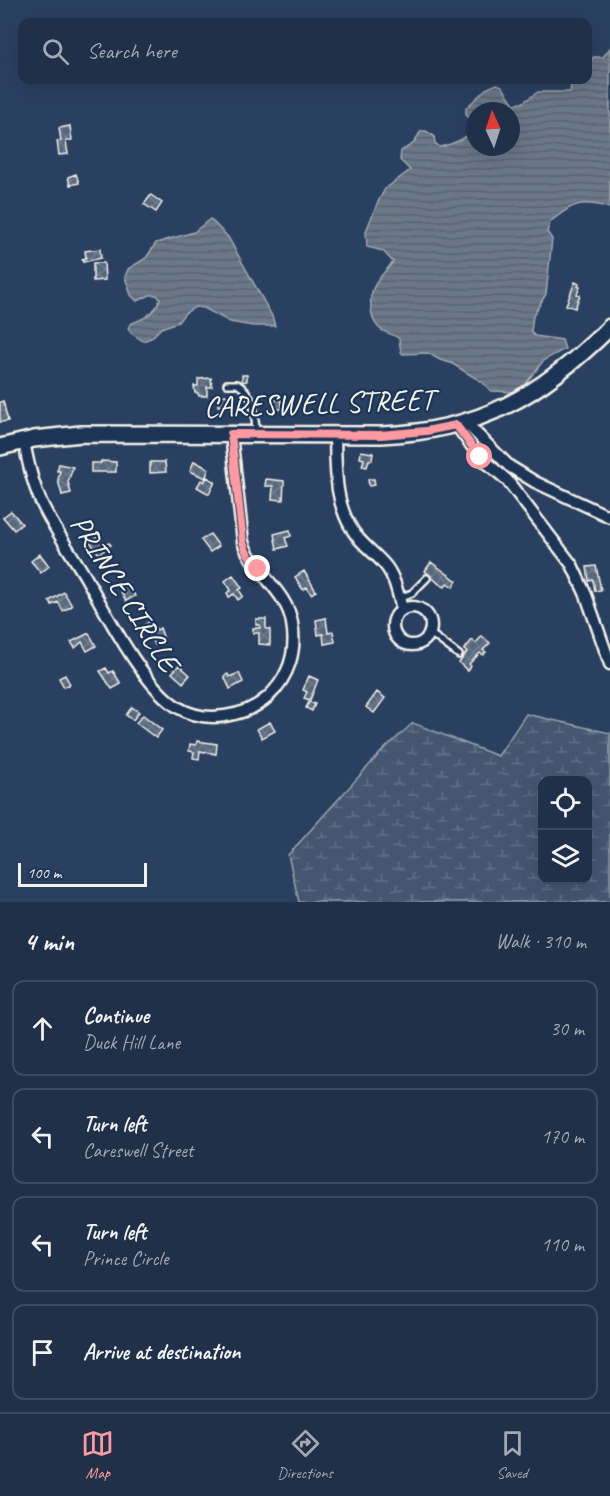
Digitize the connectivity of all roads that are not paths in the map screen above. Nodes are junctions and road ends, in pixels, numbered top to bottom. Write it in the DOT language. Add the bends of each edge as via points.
graph roads {
  1 [pos="610,327"];
  2 [pos="227,384"];
  3 [pos="460,424"];
  4 [pos="231,434"];
  5 [pos="256,435"];
  6 [pos="335,435"];
  7 [pos="24,441"];
  8 [pos="0,447"];
  9 [pos="610,517"];
  10 [pos="427,578"];
  11 [pos="401,604"];
  12 [pos="430,633"];
  13 [pos="459,655"];
  14 [pos="610,664"];
  1 -- 3 [label="main road, CARESWELL STREET" via="536,390 508,406"];
  2 -- 5 [label="lane" via="237,384 247,392 255,414"];
  3 -- 6 [label="main road, CARESWELL STREET" via="405,434"];
  3 -- 9 [label="street" via="509,466"];
  3 -- 14 [label="street" via="480,457 507,480 572,565"];
  4 -- 5 [label="main road, CARESWELL STREET"];
  4 -- 7 [label="main road, CARESWELL STREET" via="81,434"];
  4 -- 7 [label="street, PRINCE CIRCLE" via="243,542 289,611 293,645 288,671 264,700 239,713 208,716 177,707 159,693 144,672 42,505 29,472"];
  5 -- 6 [label="main road, CARESWELL STREET"];
  6 -- 11 [label="street" via="336,480 342,508 353,531 387,567"];
  7 -- 8 [label="main road, CARESWELL STREET"];
  10 -- 11 [label="lane"];
  11 -- 12 [label="street" via="424,610 431,623"];
  11 -- 12 [label="street" via="392,628 400,641 414,645"];
  12 -- 13 [label="lane"];
}
